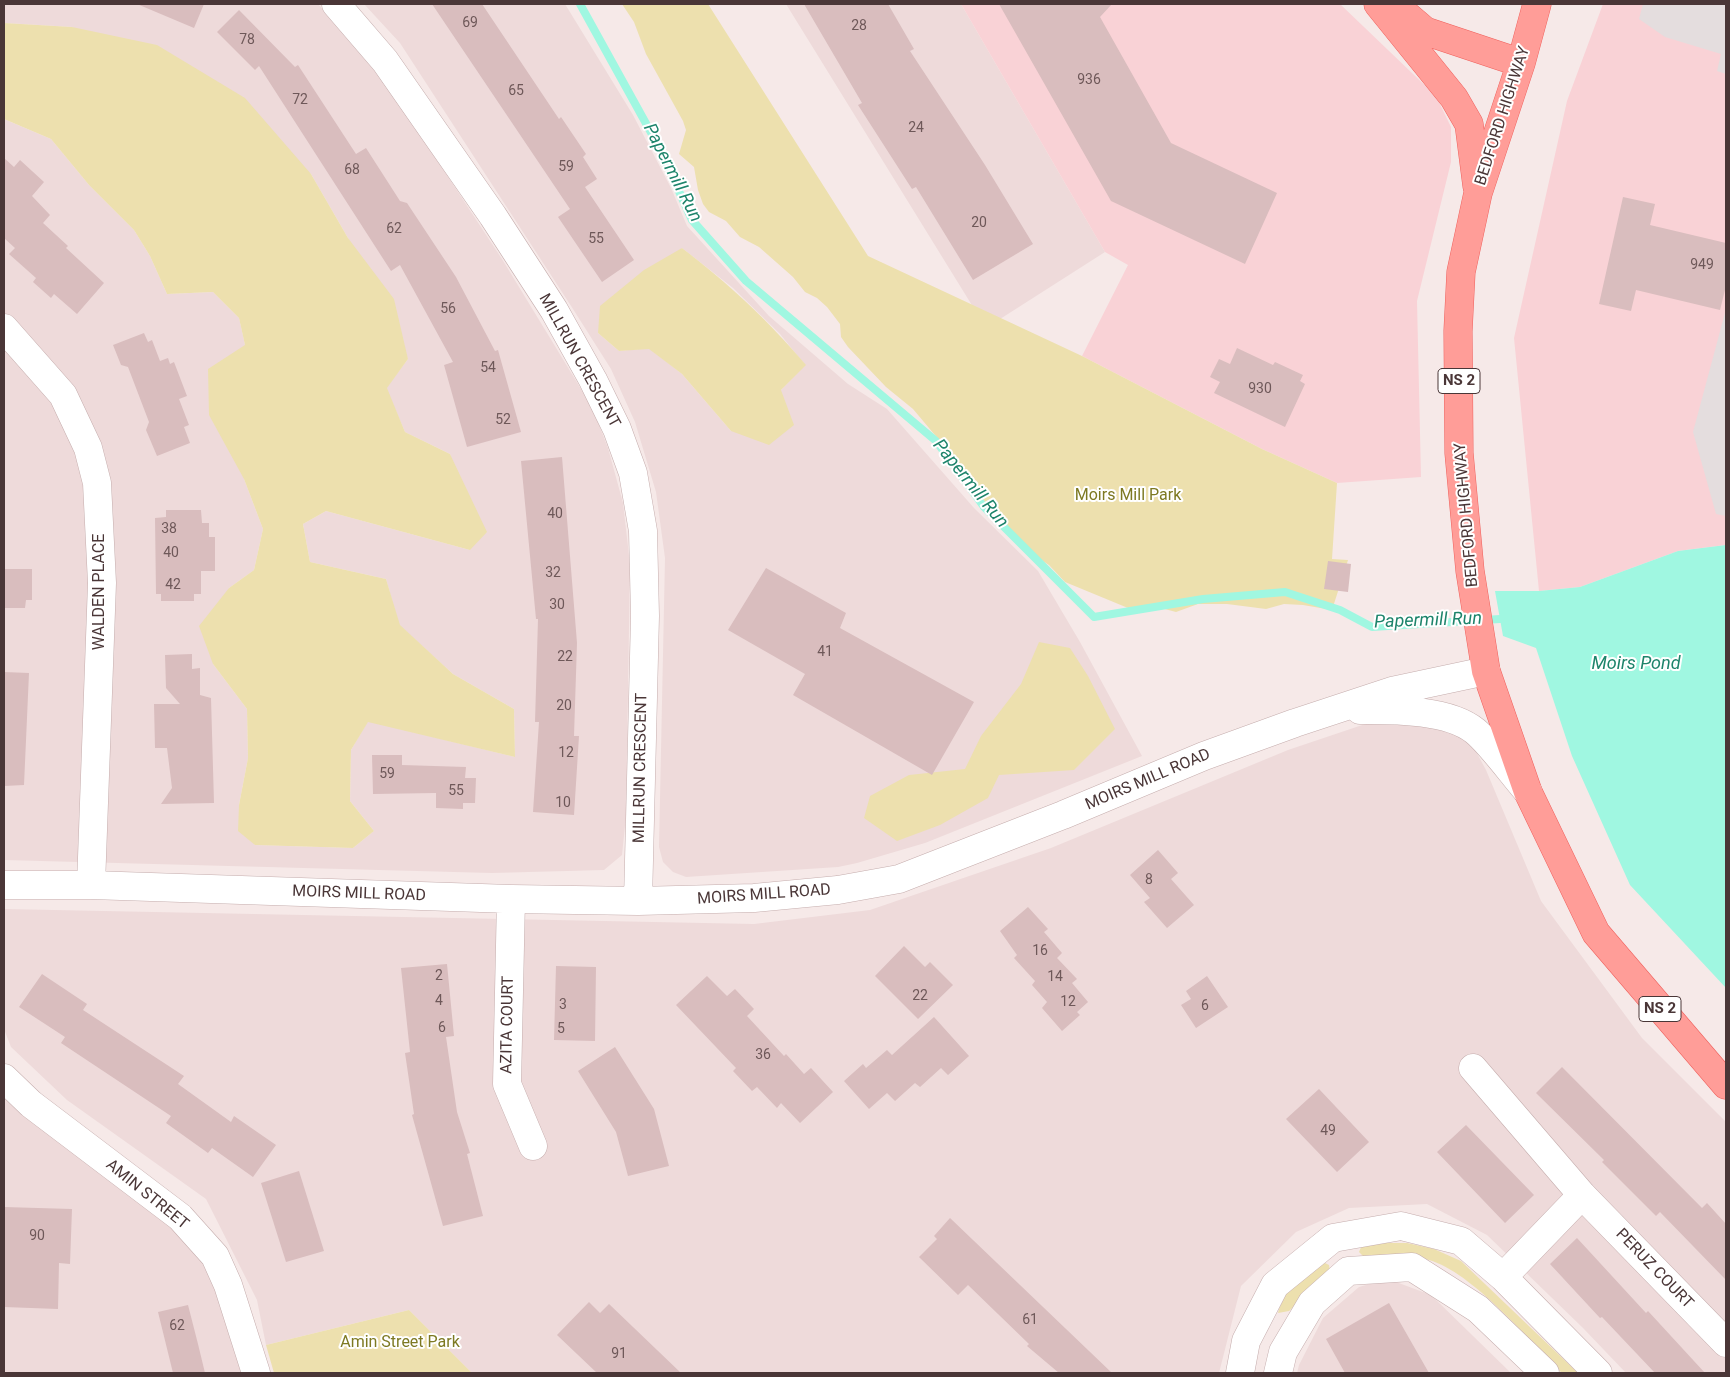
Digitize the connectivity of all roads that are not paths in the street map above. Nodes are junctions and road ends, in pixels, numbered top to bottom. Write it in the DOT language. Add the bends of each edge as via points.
graph roads {
  1 [pos="336,4"];
  2 [pos="1378,4"];
  3 [pos="1394,4"];
  4 [pos="1537,4"];
  5 [pos="1521,63"];
  6 [pos="1478,193"];
  7 [pos="4,328"];
  8 [pos="1486,672"];
  9 [pos="1331,710"];
  10 [pos="1528,792"];
  11 [pos="4,885"];
  12 [pos="91,885"];
  13 [pos="511,899"];
  14 [pos="638,901"];
  15 [pos="1473,1068"];
  16 [pos="4,1078"];
  17 [pos="1726,1085"];
  18 [pos="533,1146"];
  19 [pos="1582,1195"];
  20 [pos="1503,1277"];
  21 [pos="1726,1343"];
  22 [pos="256,1373"];
  23 [pos="1240,1373"];
  24 [pos="1278,1373"];
  25 [pos="1545,1373"];
  26 [pos="1598,1373"];
  1 -- 14 [label="street, MILLRUN CRESCENT" via="385,61 554,310 609,413 633,473 643,531 645,616"];
  2 -- 6 [label="main road" via="1454,98 1468,124"];
  3 -- 5 [label="main road" via="1425,30"];
  4 -- 5 [label="main road, BEDFORD HIGHWAY / NS 2"];
  5 -- 6 [label="main road, BEDFORD HIGHWAY / NS 2"];
  6 -- 8 [label="main road, BEDFORD HIGHWAY / NS 2" via="1461,272 1459,453 1470,571"];
  7 -- 12 [label="street, WALDEN PLACE" via="63,394 88,448 97,482 102,583"];
  8 -- 9 [label="street, MOIRS MILL ROAD" via="1392,691"];
  8 -- 10 [label="main road, BEDFORD HIGHWAY / NS 2"];
  9 -- 10 [label="street" via="1402,710 1442,716 1475,730"];
  9 -- 14 [label="street, MOIRS MILL ROAD" via="1204,756 1063,816 899,879 838,890 754,898"];
  10 -- 17 [label="main road, BEDFORD HIGHWAY / NS 2" via="1596,933"];
  11 -- 12 [label="street, MOIRS MILL ROAD"];
  12 -- 13 [label="street, MOIRS MILL ROAD"];
  13 -- 14 [label="street, MOIRS MILL ROAD"];
  13 -- 18 [label="street, AZITA COURT" via="507,1084"];
  15 -- 19 [label="street, PERUZ COURT"];
  16 -- 22 [label="street, AMIN STREET" via="31,1104 180,1217 215,1256 228,1285"];
  19 -- 20 [label="street"];
  19 -- 21 [label="street, PERUZ COURT"];
  20 -- 23 [label="street" via="1461,1241 1401,1226 1333,1238 1275,1285 1246,1342"];
  20 -- 26 [label="street"];
  24 -- 25 [label="street" via="1283,1352 1312,1303 1348,1271 1412,1267 1478,1309"];
}
